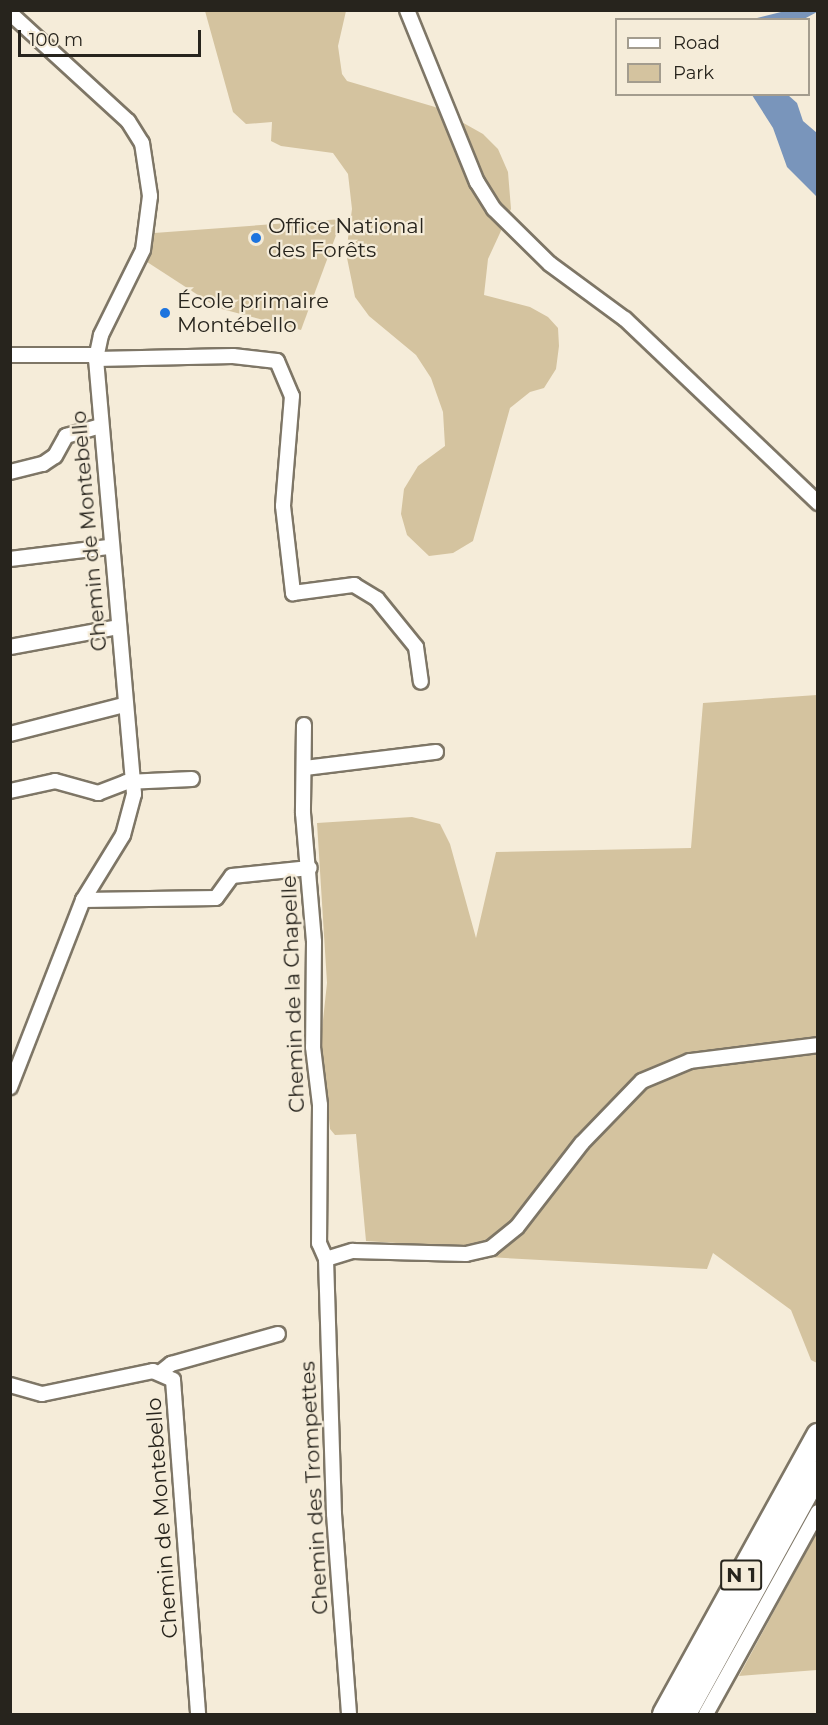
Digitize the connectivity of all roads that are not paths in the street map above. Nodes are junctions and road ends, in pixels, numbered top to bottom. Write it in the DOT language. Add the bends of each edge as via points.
graph roads {
  1 [pos="407,10"];
  2 [pos="10,13"];
  3 [pos="10,355"];
  4 [pos="96,357"];
  5 [pos="100,426"];
  6 [pos="10,472"];
  7 [pos="818,503"];
  8 [pos="108,547"];
  9 [pos="10,559"];
  10 [pos="119,627"];
  11 [pos="10,647"];
  12 [pos="421,682"];
  13 [pos="124,705"];
  14 [pos="304,725"];
  15 [pos="10,734"];
  16 [pos="436,752"];
  17 [pos="306,768"];
  18 [pos="192,779"];
  19 [pos="133,781"];
  20 [pos="10,791"];
  21 [pos="310,868"];
  22 [pos="83,900"];
  23 [pos="818,1046"];
  24 [pos="10,1087"];
  25 [pos="326,1259"];
  26 [pos="278,1334"];
  27 [pos="161,1372"];
  28 [pos="10,1385"];
  29 [pos="818,1435"];
  30 [pos="818,1472"];
  31 [pos="818,1512"];
  32 [pos="198,1714"];
  33 [pos="349,1714"];
  34 [pos="664,1714"];
  35 [pos="685,1714"];
  36 [pos="706,1714"];
  1 -- 7 [label="street" via="477,182 494,209 550,264 625,319"];
  2 -- 4 [label="street, Chemin de Montebello" via="128,121 142,143 150,196 143,250"];
  3 -- 4 [label="street"];
  4 -- 5 [label="street, Chemin de Montebello"];
  4 -- 12 [label="street" via="232,356 277,361 289,381 293,413 284,506 293,593 354,585 377,599 416,647"];
  5 -- 6 [label="street" via="66,436 54,456 43,464"];
  5 -- 8 [label="street, Chemin de Montebello"];
  8 -- 9 [label="street"];
  8 -- 10 [label="street, Chemin de Montebello"];
  10 -- 11 [label="street"];
  10 -- 13 [label="street, Chemin de Montebello"];
  13 -- 15 [label="street"];
  13 -- 19 [label="street, Chemin de Montebello"];
  14 -- 17 [label="street, Chemin de la Chapelle"];
  16 -- 17 [label="street"];
  17 -- 21 [label="street, Chemin de la Chapelle" via="303,813"];
  18 -- 19 [label="street"];
  19 -- 20 [label="street" via="98,793 55,781"];
  19 -- 22 [label="street, Chemin de Montebello" via="123,835"];
  21 -- 22 [label="street" via="235,875 216,898"];
  21 -- 25 [label="street, Chemin de la Chapelle" via="313,1047 320,1105 319,1243"];
  22 -- 24 [label="street, Chemin de Montebello"];
  23 -- 25 [label="street" via="690,1061 642,1081 582,1143 517,1227 491,1248 466,1254 353,1251"];
  25 -- 33 [label="street, Chemin des Trompettes" via="334,1514"];
  26 -- 27 [label="street" via="171,1364"];
  27 -- 28 [label="street, Chemin de Montebello" via="42,1394"];
  27 -- 32 [label="street, Chemin de Montebello" via="173,1380 176,1392 177,1466"];
  29 -- 34 [label="highway, N 1"];
  30 -- 35 [label="highway, N 1"];
  31 -- 36 [label="street"];
}
